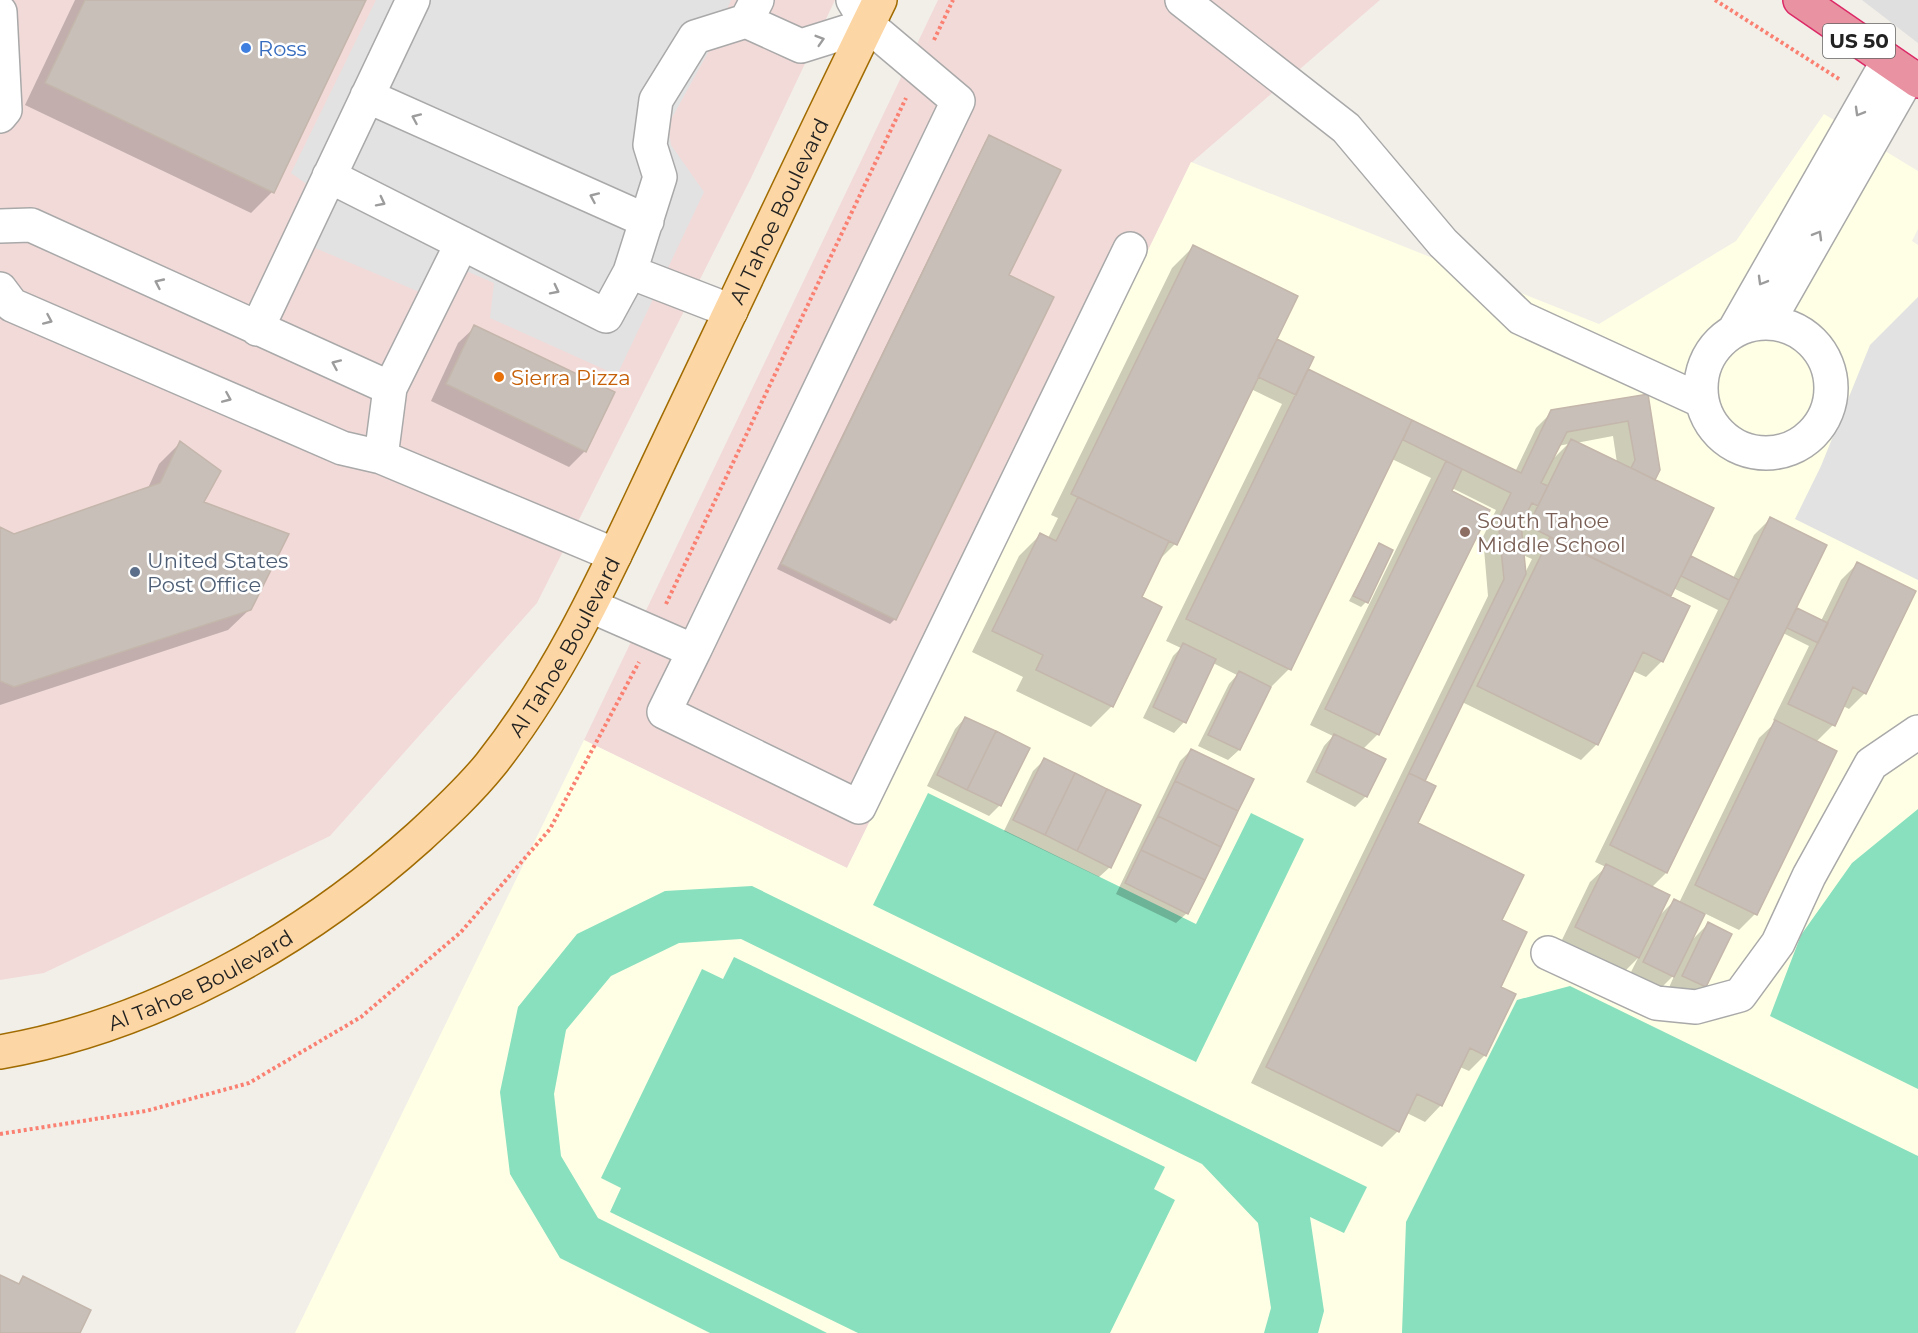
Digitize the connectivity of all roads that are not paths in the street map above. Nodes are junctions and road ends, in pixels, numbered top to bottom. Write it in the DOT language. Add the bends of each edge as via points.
graph roads {
  1 [pos="413,0"];
  2 [pos="1182,0"];
  3 [pos="1800,0"];
  4 [pos="867,8"];
  5 [pos="752,11"];
  6 [pos="0,12"];
  7 [pos="1905,73"];
  8 [pos="367,96"];
  9 [pos="0,116"];
  10 [pos="329,176"];
  11 [pos="647,221"];
  12 [pos="0,226"];
  13 [pos="462,243"];
  14 [pos="1130,249"];
  15 [pos="630,272"];
  16 [pos="0,289"];
  17 [pos="731,311"];
  18 [pos="1768,322"];
  19 [pos="257,329"];
  20 [pos="1734,331"];
  21 [pos="390,388"];
  22 [pos="1702,401"];
  23 [pos="381,457"];
  24 [pos="615,555"];
  25 [pos="591,606"];
  26 [pos="694,651"];
  27 [pos="1918,732"];
  28 [pos="1548,953"];
  29 [pos="0,1052"];
  1 -- 8 [label="lane"];
  2 -- 22 [label="lane" via="1346,128 1443,243 1521,318"];
  3 -- 7 [label="highway, US 50"];
  5 -- 4 [label="lane, one-way" via="801,46"];
  4 -- 17 [label="main road, Al Tahoe Boulevard"];
  4 -- 26 [label="lane" via="958,101"];
  5 -- 11 [label="lane" via="695,37 656,100 650,145 660,177"];
  6 -- 9 [label="lane" via="5,110"];
  18 -- 7 [label="lane, one-way"];
  7 -- 20 [label="lane, one-way" via="1868,98"];
  8 -- 10 [label="lane"];
  11 -- 8 [label="lane, one-way"];
  10 -- 13 [label="lane, one-way"];
  10 -- 19 [label="lane"];
  11 -- 15 [label="lane"];
  19 -- 12 [label="lane, one-way" via="32,225"];
  13 -- 15 [label="lane, one-way" via="606,316"];
  13 -- 21 [label="lane"];
  14 -- 26 [label="lane" via="859,807 664,712"];
  15 -- 17 [label="lane"];
  16 -- 23 [label="lane, one-way" via="12,305 342,448"];
  17 -- 24 [label="main road, Al Tahoe Boulevard"];
  18 -- 20 [label="lane"];
  18 -- 22 [label="lane" via="1791,327 1810,338 1831,374 1830,403 1818,429 1808,440 1787,451 1745,451 1716,431"];
  21 -- 19 [label="lane, one-way"];
  20 -- 22 [label="lane" via="1720,341 1707,359 1701,378"];
  21 -- 23 [label="lane"];
  23 -- 24 [label="lane"];
  24 -- 25 [label="main road, Al Tahoe Boulevard"];
  25 -- 26 [label="lane"];
  25 -- 29 [label="main road, Al Tahoe Boulevard" via="528,715 487,769 374,877 274,944 190,991 59,1038"];
  27 -- 28 [label="lane" via="1871,764 1814,866 1778,943 1740,995 1696,1007 1656,1003"];
}
